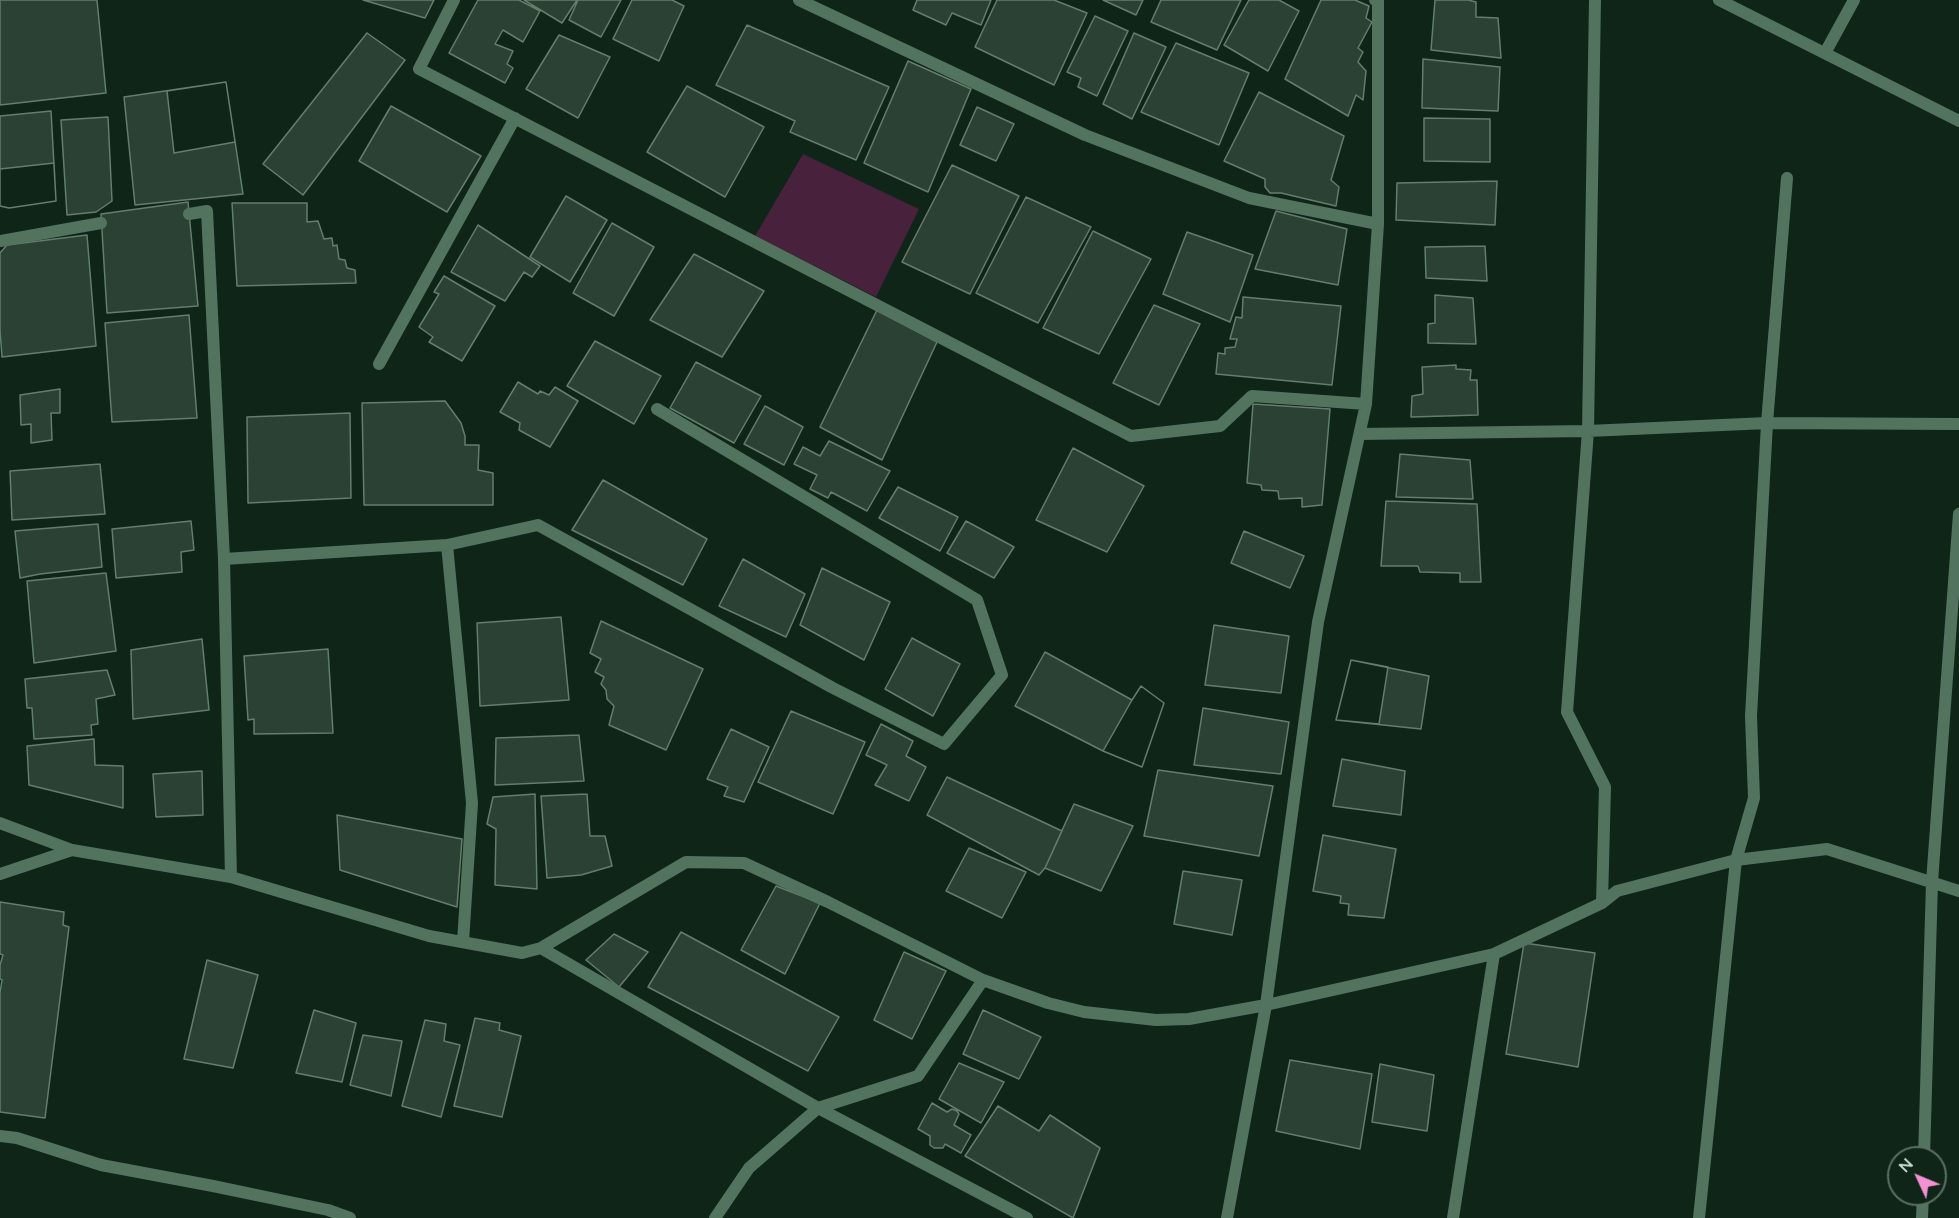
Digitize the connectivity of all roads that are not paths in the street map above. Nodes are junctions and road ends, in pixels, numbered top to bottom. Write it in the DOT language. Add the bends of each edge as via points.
graph roads {
  1 [pos="454,0"];
  2 [pos="799,0"];
  3 [pos="1375,0"];
  4 [pos="1595,0"];
  5 [pos="1719,0"];
  6 [pos="1854,0"];
  7 [pos="1825,53"];
  8 [pos="515,118"];
  9 [pos="1959,121"];
  10 [pos="1787,178"];
  11 [pos="189,214"];
  12 [pos="101,224"];
  13 [pos="1378,224"];
  14 [pos="0,241"];
  15 [pos="380,364"];
  16 [pos="1366,405"];
  17 [pos="657,409"];
  18 [pos="1767,423"];
  19 [pos="1959,424"];
  20 [pos="1588,431"];
  21 [pos="1360,434"];
  22 [pos="1959,514"];
  23 [pos="447,546"];
  24 [pos="224,560"];
  25 [pos="0,823"];
  26 [pos="72,850"];
  27 [pos="1736,860"];
  28 [pos="0,874"];
  29 [pos="231,877"];
  30 [pos="1932,882"];
  31 [pos="1959,891"];
  32 [pos="1602,903"];
  33 [pos="463,942"];
  34 [pos="540,948"];
  35 [pos="1494,954"];
  36 [pos="983,980"];
  37 [pos="1266,1005"];
  38 [pos="818,1108"];
  39 [pos="0,1136"];
  40 [pos="1924,1146"];
  41 [pos="350,1218"];
  42 [pos="715,1218"];
  43 [pos="1027,1218"];
  44 [pos="1227,1218"];
  45 [pos="1453,1218"];
  46 [pos="1699,1218"];
  1 -- 8 [label="street" via="419,69"];
  2 -- 13 [label="street" via="1085,135 1249,198"];
  3 -- 13 [label="street"];
  4 -- 20 [label="street"];
  5 -- 7 [label="street"];
  6 -- 7 [label="street"];
  7 -- 9 [label="street"];
  8 -- 15 [label="street"];
  8 -- 16 [label="street" via="1131,436 1220,426 1252,396"];
  10 -- 18 [label="street"];
  11 -- 24 [label="street" via="207,211"];
  12 -- 14 [label="street"];
  13 -- 16 [label="street"];
  16 -- 21 [label="street"];
  17 -- 23 [label="street" via="977,600 1002,675 944,744 833,688 538,525"];
  18 -- 19 [label="street"];
  18 -- 20 [label="street"];
  18 -- 27 [label="street" via="1751,716 1754,798"];
  20 -- 21 [label="street"];
  20 -- 32 [label="street" via="1567,712 1605,787"];
  21 -- 37 [label="street" via="1318,622"];
  22 -- 30 [label="street"];
  23 -- 24 [label="street"];
  23 -- 33 [label="street" via="472,803"];
  24 -- 29 [label="street"];
  25 -- 26 [label="street"];
  26 -- 28 [label="street"];
  26 -- 29 [label="street"];
  27 -- 30 [label="street" via="1827,849"];
  27 -- 32 [label="street" via="1617,891"];
  27 -- 46 [label="street"];
  29 -- 33 [label="street" via="429,936"];
  30 -- 31 [label="street"];
  30 -- 40 [label="street"];
  32 -- 35 [label="street"];
  33 -- 34 [label="street" via="522,953"];
  34 -- 36 [label="street" via="686,862 744,863"];
  34 -- 38 [label="street"];
  35 -- 37 [label="street"];
  35 -- 45 [label="street"];
  36 -- 37 [label="street" via="1048,1003 1121,1017 1189,1019"];
  36 -- 38 [label="street" via="918,1076"];
  37 -- 44 [label="street"];
  38 -- 42 [label="street" via="749,1167"];
  38 -- 43 [label="street"];
  39 -- 41 [label="street" via="101,1165 225,1188"];
}
